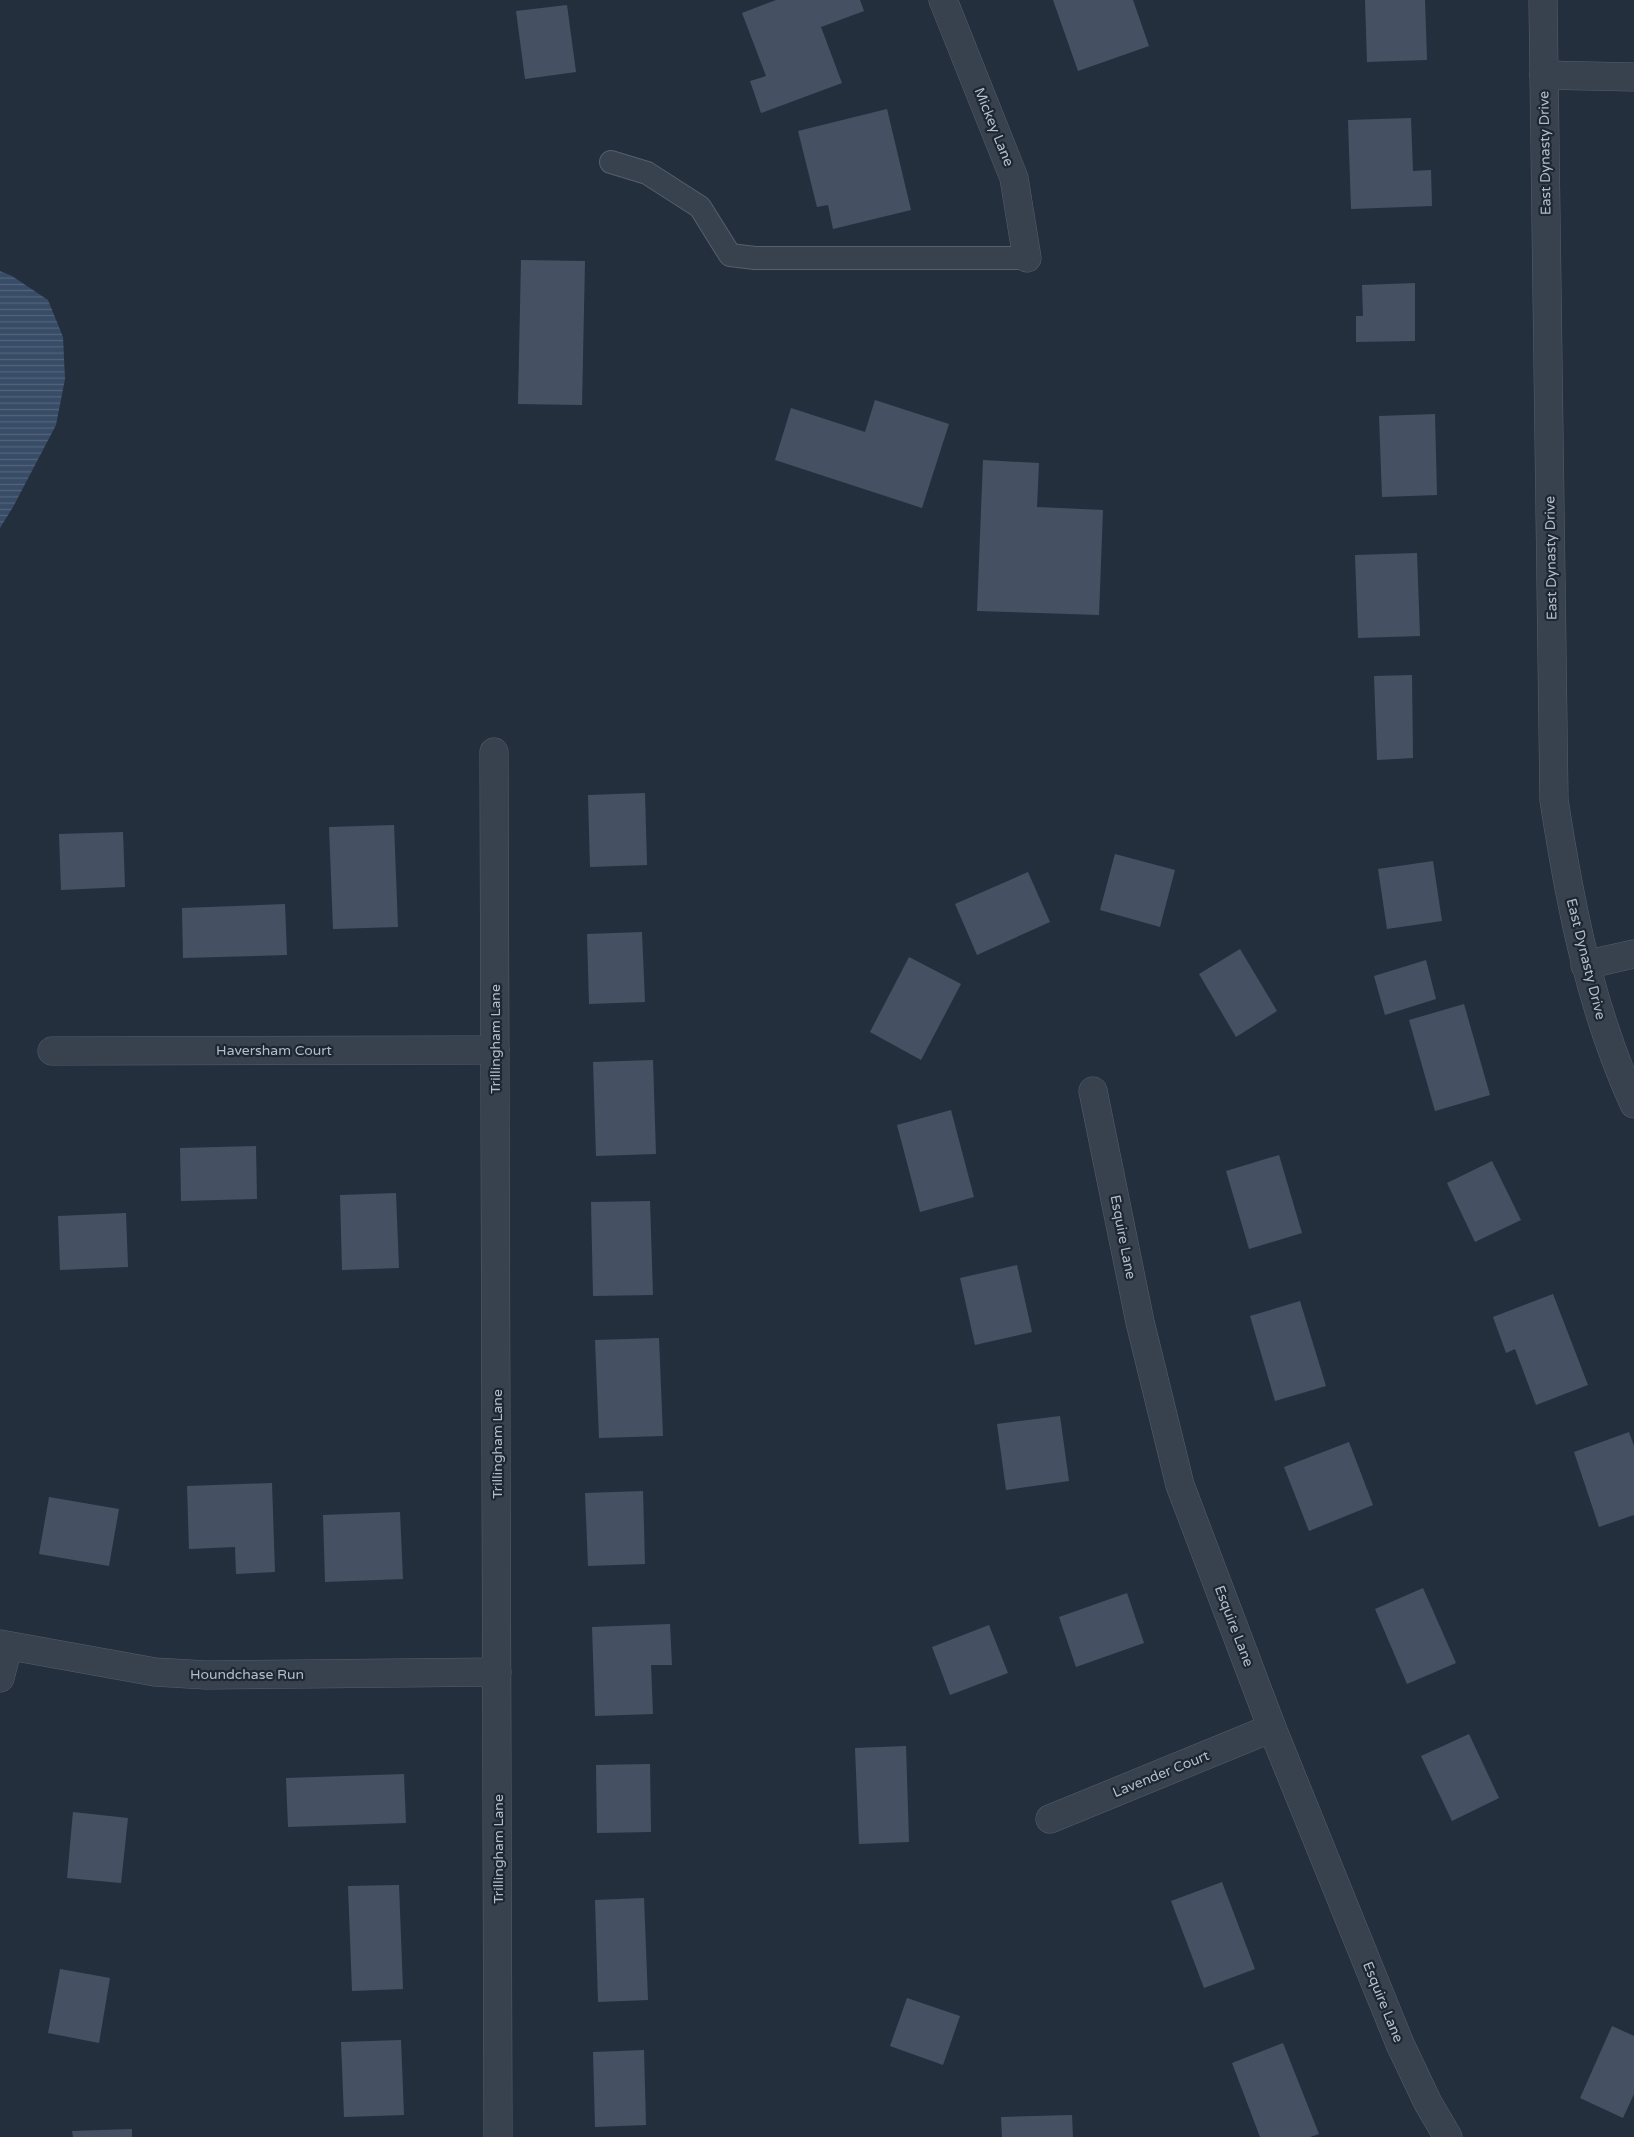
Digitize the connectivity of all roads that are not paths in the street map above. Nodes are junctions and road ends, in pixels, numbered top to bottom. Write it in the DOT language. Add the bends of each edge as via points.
graph roads {
  1 [pos="943,0"];
  2 [pos="1543,0"];
  3 [pos="1544,76"];
  4 [pos="1634,77"];
  5 [pos="611,162"];
  6 [pos="1026,258"];
  7 [pos="494,752"];
  8 [pos="1634,954"];
  9 [pos="1585,965"];
  10 [pos="495,1050"];
  11 [pos="52,1051"];
  12 [pos="1093,1091"];
  13 [pos="1634,1104"];
  14 [pos="4,1645"];
  15 [pos="497,1672"];
  16 [pos="0,1678"];
  17 [pos="1272,1728"];
  18 [pos="1050,1819"];
  19 [pos="498,2137"];
  20 [pos="1448,2137"];
  1 -- 6 [label="street, Mickey Lane" via="1014,178"];
  2 -- 3 [label="street, East Dynasty Drive"];
  3 -- 4 [label="street"];
  3 -- 9 [label="street, East Dynasty Drive" via="1554,800"];
  5 -- 6 [label="lane" via="646,173 700,207 730,255 755,258"];
  7 -- 10 [label="street, Trillingham Lane"];
  8 -- 9 [label="street"];
  9 -- 13 [label="street, East Dynasty Drive" via="1600,1019"];
  10 -- 11 [label="street, Haversham Court"];
  10 -- 15 [label="street, Trillingham Lane"];
  12 -- 17 [label="street, Esquire Lane" via="1140,1322 1180,1485"];
  14 -- 15 [label="street, Houndchase Run" via="155,1672 206,1675"];
  14 -- 16 [label="street"];
  15 -- 19 [label="street, Trillingham Lane"];
  17 -- 18 [label="street, Lavender Court"];
  17 -- 20 [label="street, Esquire Lane" via="1400,2044"];
}
